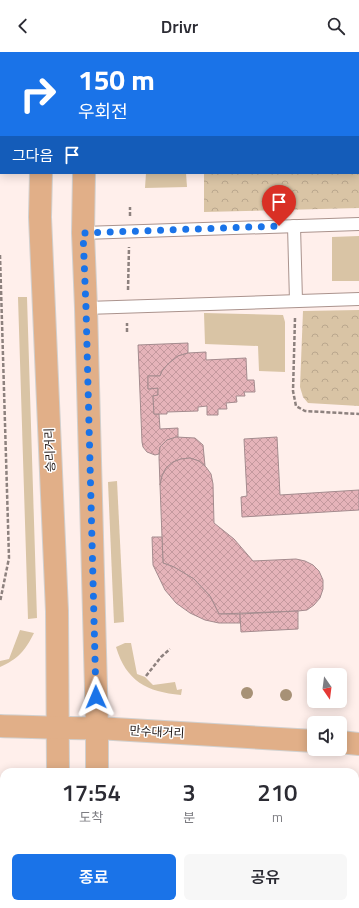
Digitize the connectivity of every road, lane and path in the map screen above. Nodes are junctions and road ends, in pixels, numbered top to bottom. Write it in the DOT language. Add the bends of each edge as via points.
graph roads {
  1 [pos="41,174"];
  2 [pos="84,174"];
  3 [pos="130,207"];
  4 [pos="129,223"];
  5 [pos="359,224"];
  6 [pos="294,226"];
  7 [pos="83,233"];
  8 [pos="129,246"];
  9 [pos="0,255"];
  10 [pos="128,293"];
  11 [pos="359,299"];
  12 [pos="296,301"];
  13 [pos="86,308"];
  14 [pos="128,317"];
  15 [pos="127,332"];
  16 [pos="359,414"];
  17 [pos="0,602"];
  18 [pos="170,649"];
  19 [pos="146,676"];
  20 [pos="0,726"];
  21 [pos="57,727"];
  22 [pos="97,728"];
  23 [pos="307,741"];
  24 [pos="347,743"];
  25 [pos="359,744"];
  26 [pos="58,768"];
  27 [pos="97,768"];
  1 -- 21 [label="main road, 승리거리" via="40,217 57,611"];
  2 -- 7 [label="main road"];
  3 -- 4 [label="path"];
  5 -- 6 [label="lane"];
  6 -- 7 [label="lane"];
  6 -- 12 [label="lane"];
  7 -- 13 [label="main road"];
  8 -- 10 [label="path"];
  9 -- 17 [label="path" via="9,558"];
  11 -- 12 [label="lane"];
  12 -- 13 [label="lane"];
  12 -- 16 [label="path" via="293,391 296,406 305,411"];
  13 -- 22 [label="main road"];
  14 -- 15 [label="path"];
  18 -- 19 [label="path"];
  20 -- 21 [label="main road, 만수대거리"];
  21 -- 22 [label="main road, 만수대거리"];
  21 -- 26 [label="main road, 승리거리"];
  22 -- 23 [label="main road, 만수대거리"];
  22 -- 27 [label="main road"];
  24 -- 25 [label="main road"];
}
